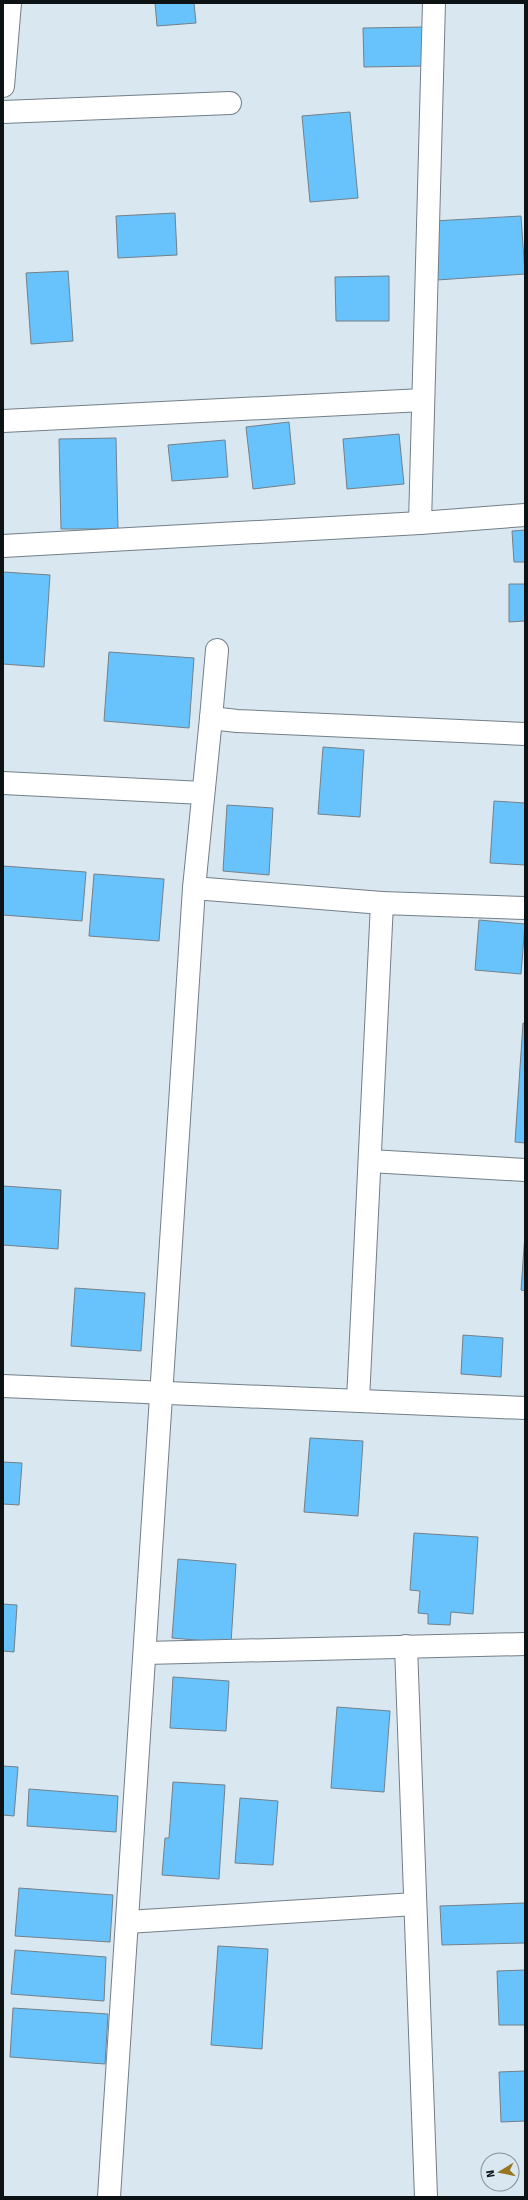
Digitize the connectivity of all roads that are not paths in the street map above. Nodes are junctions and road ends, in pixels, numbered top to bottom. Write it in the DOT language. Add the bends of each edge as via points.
graph roads {
  1 [pos="10,3"];
  2 [pos="434,3"];
  3 [pos="3,86"];
  4 [pos="230,103"];
  5 [pos="3,112"];
  6 [pos="424,400"];
  7 [pos="3,421"];
  8 [pos="525,515"];
  9 [pos="420,523"];
  10 [pos="3,546"];
  11 [pos="217,650"];
  12 [pos="211,718"];
  13 [pos="525,734"];
  14 [pos="3,783"];
  15 [pos="203,793"];
  16 [pos="194,888"];
  17 [pos="382,903"];
  18 [pos="525,908"];
  19 [pos="370,1161"];
  20 [pos="525,1170"];
  21 [pos="3,1386"];
  22 [pos="162,1392"];
  23 [pos="358,1400"];
  24 [pos="525,1408"];
  25 [pos="525,1644"];
  26 [pos="406,1646"];
  27 [pos="145,1652"];
  28 [pos="415,1904"];
  29 [pos="127,1922"];
  30 [pos="109,2197"];
  31 [pos="426,2197"];
  1 -- 3 [label="street"];
  2 -- 6 [label="street"];
  4 -- 5 [label="street"];
  6 -- 7 [label="street"];
  6 -- 9 [label="street"];
  8 -- 9 [label="street"];
  9 -- 10 [label="street"];
  11 -- 12 [label="street"];
  12 -- 13 [label="street" via="237,722"];
  12 -- 15 [label="street"];
  14 -- 15 [label="street"];
  15 -- 16 [label="street"];
  16 -- 17 [label="street"];
  16 -- 22 [label="street"];
  17 -- 18 [label="street"];
  17 -- 19 [label="street"];
  19 -- 20 [label="street"];
  19 -- 23 [label="street"];
  21 -- 22 [label="street"];
  22 -- 23 [label="street"];
  22 -- 27 [label="street"];
  23 -- 24 [label="street"];
  25 -- 26 [label="street"];
  26 -- 27 [label="street"];
  26 -- 28 [label="street"];
  27 -- 29 [label="street"];
  28 -- 29 [label="street"];
  28 -- 31 [label="street"];
  29 -- 30 [label="street"];
}
